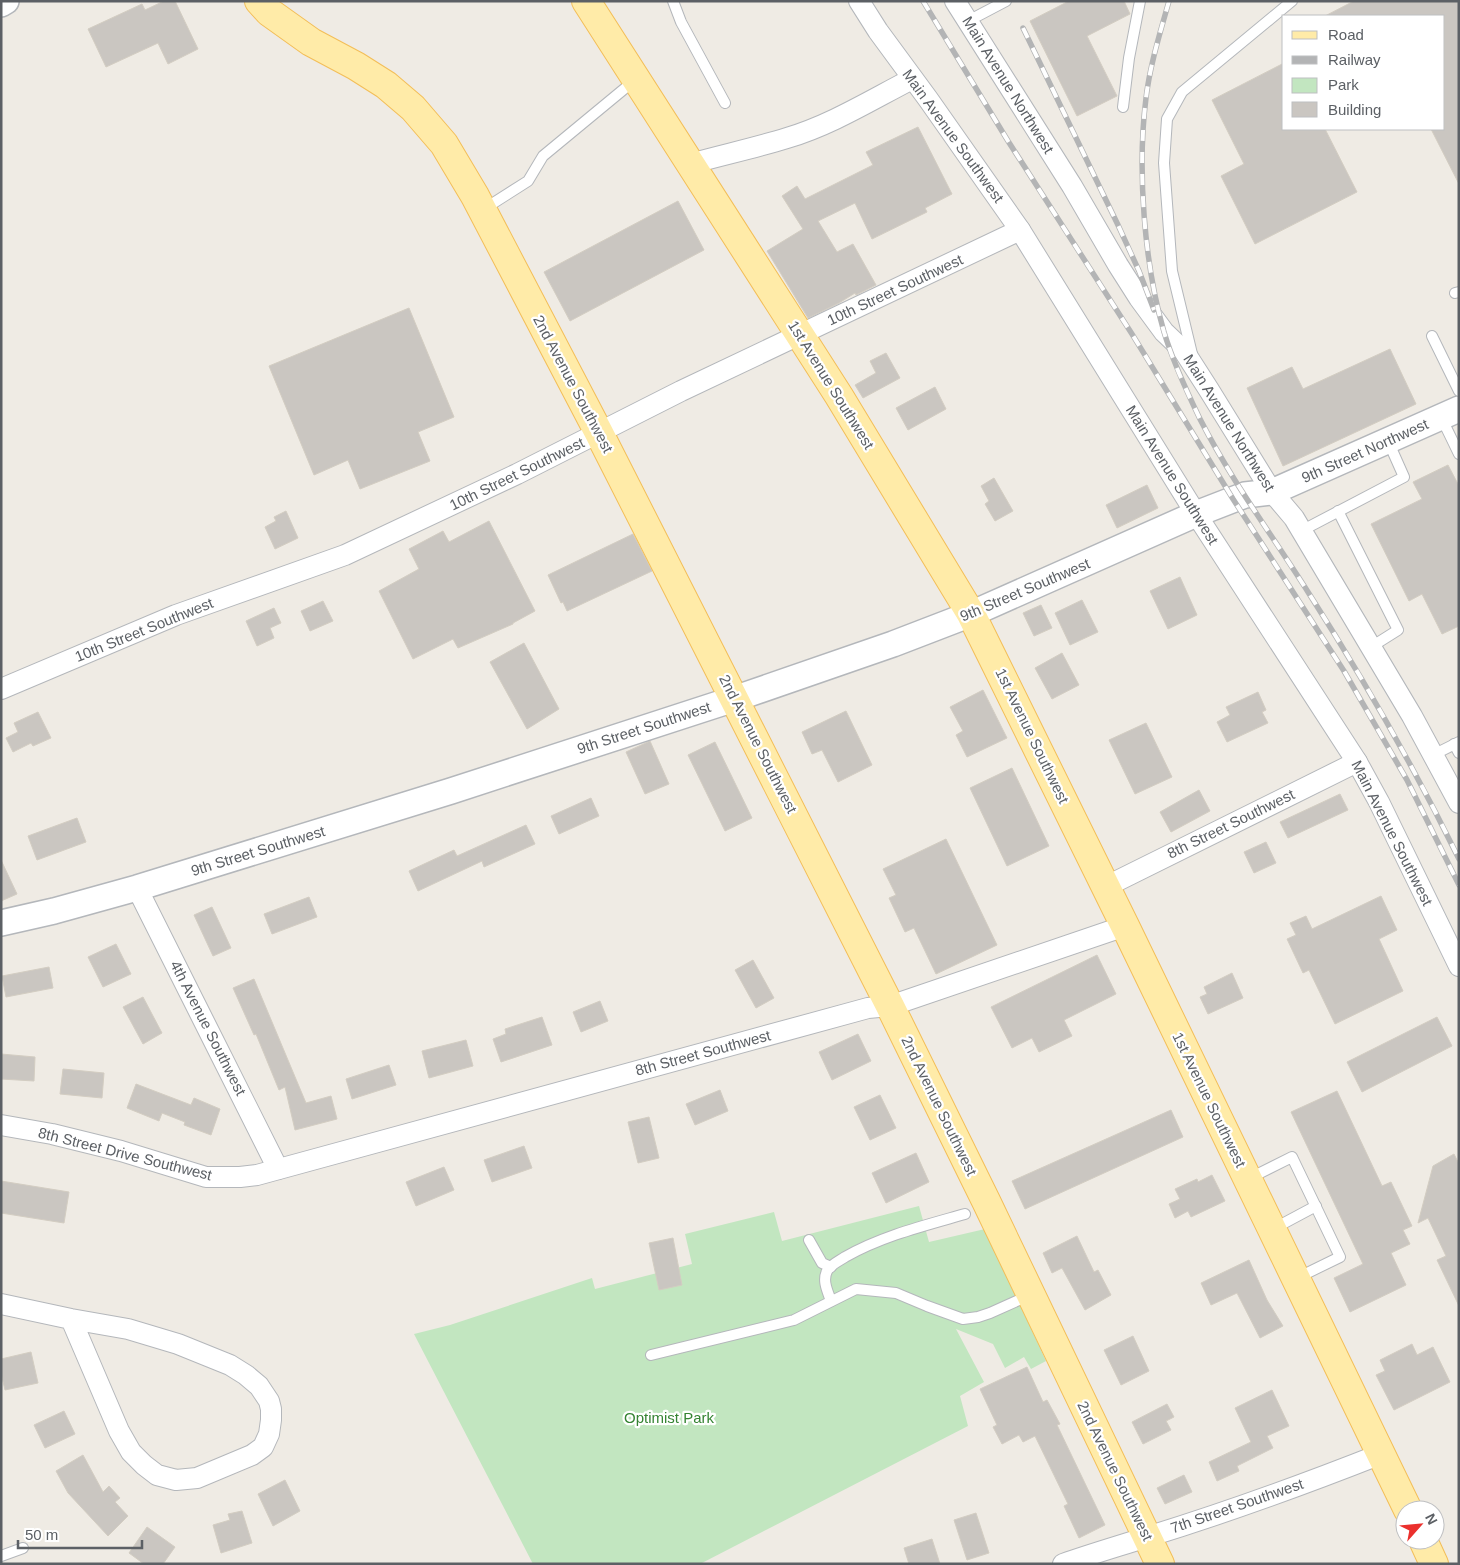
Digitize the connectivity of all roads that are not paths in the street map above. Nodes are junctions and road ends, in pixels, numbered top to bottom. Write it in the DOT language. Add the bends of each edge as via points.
graph roads {
  1 [pos="6,1"];
  2 [pos="258,1"];
  3 [pos="586,1"];
  4 [pos="673,1"];
  5 [pos="859,1"];
  6 [pos="955,1"];
  7 [pos="1006,1"];
  8 [pos="1140,1"];
  9 [pos="1292,1"];
  10 [pos="1,4"];
  11 [pos="968,21"];
  12 [pos="912,79"];
  13 [pos="636,80"];
  14 [pos="725,103"];
  15 [pos="1123,107"];
  16 [pos="690,164"];
  17 [pos="482,210"];
  18 [pos="1020,230"];
  19 [pos="800,335"];
  20 [pos="1432,336"];
  21 [pos="1196,370"];
  22 [pos="1459,391"];
  23 [pos="1450,413"];
  24 [pos="599,433"];
  25 [pos="1388,441"];
  26 [pos="1459,454"];
  27 [pos="1272,492"];
  28 [pos="1338,511"];
  29 [pos="1196,514"];
  30 [pos="1302,531"];
  31 [pos="971,614"];
  32 [pos="1371,647"];
  33 [pos="1,688"];
  34 [pos="734,699"];
  35 [pos="1457,746"];
  36 [pos="1433,755"];
  37 [pos="1357,762"];
  38 [pos="1459,803"];
  39 [pos="1106,887"];
  40 [pos="137,888"];
  41 [pos="1,923"];
  42 [pos="1125,926"];
  43 [pos="1459,966"];
  44 [pos="890,1006"];
  45 [pos="1,1125"];
  46 [pos="278,1169"];
  47 [pos="1248,1179"];
  48 [pos="1316,1206"];
  49 [pos="964,1214"];
  50 [pos="1272,1230"];
  51 [pos="809,1240"];
  52 [pos="831,1267"];
  53 [pos="1296,1278"];
  54 [pos="1031,1294"];
  55 [pos="831,1301"];
  56 [pos="1,1304"];
  57 [pos="71,1319"];
  58 [pos="651,1355"];
  59 [pos="1381,1454"];
  60 [pos="1403,1500"];
  61 [pos="1147,1537"];
  62 [pos="23,1548"];
  63 [pos="1428,1550"];
  64 [pos="1,1556"];
  65 [pos="1063,1564"];
  66 [pos="1160,1564"];
  67 [pos="1434,1564"];
  1 -- 10 [label="street"];
  2 -- 17 [label="main road, 2nd Avenue Southwest" via="311,42 356,66 413,108 444,144"];
  3 -- 13 [label="main road, 1st Avenue Southwest"];
  4 -- 14 [label="lane"];
  5 -- 12 [label="street, Main Avenue Southwest"];
  6 -- 11 [label="street, Main Avenue Northwest"];
  7 -- 11 [label="lane"];
  8 -- 15 [label="lane"];
  9 -- 21 [label="lane" via="1182,92 1167,119 1164,163 1172,271"];
  11 -- 21 [label="street, Main Avenue Northwest" via="1139,298"];
  12 -- 16 [label="street" via="811,129"];
  12 -- 18 [label="street, Main Avenue Southwest"];
  13 -- 16 [label="main road, 1st Avenue Southwest"];
  13 -- 17 [label="lane" via="543,156 528,181"];
  16 -- 19 [label="main road, 1st Avenue Southwest"];
  17 -- 24 [label="main road, 2nd Avenue Southwest"];
  18 -- 19 [label="street, 10th Street Southwest"];
  18 -- 29 [label="street, Main Avenue Southwest"];
  19 -- 24 [label="street, 10th Street Southwest"];
  19 -- 31 [label="main road, 1st Avenue Southwest"];
  20 -- 22 [label="lane"];
  21 -- 27 [label="street, Main Avenue Northwest"];
  23 -- 25 [label="street, 9th Street Northwest"];
  23 -- 26 [label="lane"];
  24 -- 33 [label="street, 10th Street Southwest" via="345,555 176,615"];
  24 -- 34 [label="main road, 2nd Avenue Southwest"];
  25 -- 27 [label="street, 9th Street Northwest"];
  25 -- 28 [label="lane" via="1404,477"];
  27 -- 29 [label="street, 9th Street Southwest" via="1245,495"];
  27 -- 30 [label="street, Main Avenue Northwest"];
  28 -- 30 [label="lane"];
  28 -- 32 [label="lane" via="1398,630"];
  29 -- 31 [label="street, 9th Street Southwest"];
  29 -- 37 [label="street, Main Avenue Southwest"];
  30 -- 32 [label="street, Main Avenue Northwest"];
  31 -- 34 [label="street, 9th Street Southwest"];
  31 -- 39 [label="main road, 1st Avenue Southwest"];
  32 -- 36 [label="street, Main Avenue Northwest"];
  34 -- 40 [label="street, 9th Street Southwest"];
  34 -- 44 [label="main road, 2nd Avenue Southwest"];
  35 -- 36 [label="lane"];
  36 -- 38 [label="street, Main Avenue Northwest"];
  37 -- 39 [label="street, 8th Street Southwest"];
  37 -- 43 [label="street, Main Avenue Southwest"];
  39 -- 42 [label="main road, 1st Avenue Southwest"];
  40 -- 41 [label="street, 9th Street Southwest"];
  40 -- 46 [label="street, 4th Avenue Southwest"];
  42 -- 44 [label="street, 8th Street Southwest"];
  42 -- 47 [label="main road, 1st Avenue Southwest"];
  44 -- 46 [label="street, 8th Street Southwest" via="858,1011"];
  44 -- 54 [label="main road, 2nd Avenue Southwest"];
  45 -- 46 [label="street, 8th Street Drive Southwest" via="120,1151 206,1178 240,1177"];
  47 -- 48 [label="lane" via="1292,1157"];
  47 -- 50 [label="main road, 1st Avenue Southwest"];
  48 -- 50 [label="lane"];
  48 -- 53 [label="lane" via="1340,1256"];
  49 -- 52 [label="lane" via="893,1234 863,1247"];
  50 -- 53 [label="main road, 1st Avenue Southwest"];
  51 -- 52 [label="lane" via="822,1263"];
  52 -- 55 [label="lane" via="825,1283"];
  53 -- 59 [label="main road, 1st Avenue Southwest"];
  54 -- 55 [label="lane" via="990,1314 964,1319 896,1293 878,1290 856,1289"];
  54 -- 61 [label="main road, 2nd Avenue Southwest"];
  55 -- 58 [label="lane" via="794,1320"];
  56 -- 57 [label="street"];
  57 -- 57 [label="street" via="128,1329 178,1344 246,1375 259,1386 271,1409 269,1434 263,1446 252,1455 197,1478 176,1480 157,1475 126,1445"];
  59 -- 60 [label="main road, 1st Avenue Southwest"];
  59 -- 61 [label="street, 7th Street Southwest"];
  61 -- 65 [label="street, 7th Street Southwest"];
  61 -- 66 [label="main road, 2nd Avenue Southwest"];
  62 -- 64 [label="lane"];
  63 -- 67 [label="main road"];
}
